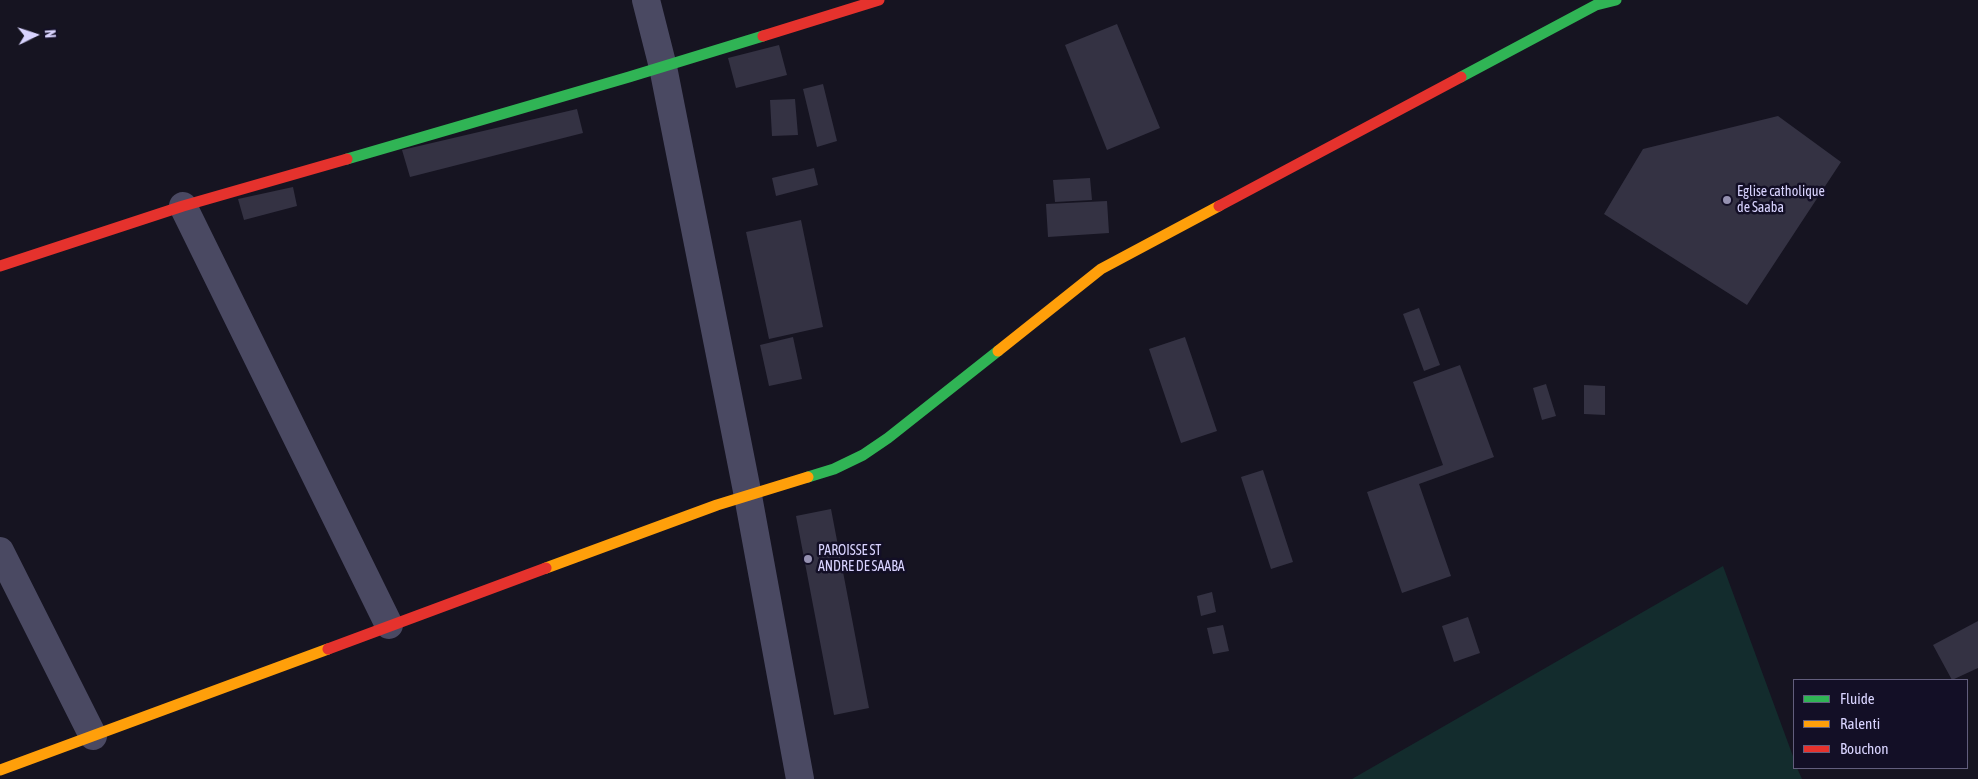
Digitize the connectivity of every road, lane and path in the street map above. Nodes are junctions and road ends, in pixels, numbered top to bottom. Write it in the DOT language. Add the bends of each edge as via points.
graph roads {
  1 [pos="646,0"];
  2 [pos="879,0"];
  3 [pos="1616,0"];
  4 [pos="663,67"];
  5 [pos="183,206"];
  6 [pos="0,266"];
  7 [pos="748,496"];
  8 [pos="0,550"];
  9 [pos="389,625"];
  10 [pos="92,736"];
  11 [pos="0,770"];
  12 [pos="800,779"];
  1 -- 4 [label="street"];
  2 -- 4 [label="street"];
  3 -- 7 [label="street" via="1596,5 1101,269 863,455 834,468"];
  4 -- 5 [label="street"];
  4 -- 7 [label="street"];
  5 -- 6 [label="street"];
  5 -- 9 [label="street"];
  7 -- 9 [label="street"];
  7 -- 12 [label="street"];
  8 -- 10 [label="street"];
  9 -- 10 [label="street"];
  10 -- 11 [label="street"];
}
